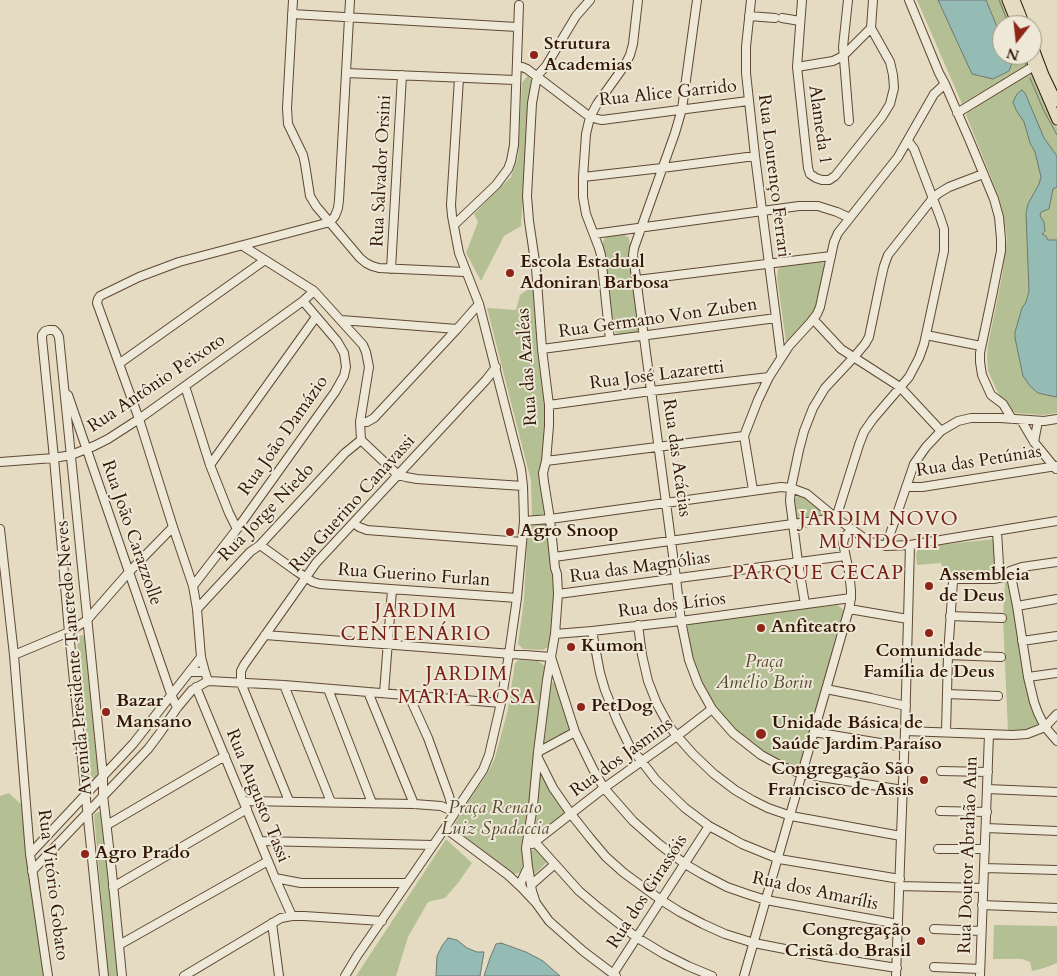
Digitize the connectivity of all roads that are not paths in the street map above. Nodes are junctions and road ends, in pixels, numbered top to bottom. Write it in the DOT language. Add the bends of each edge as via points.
graph roads {
  1 [pos="293,0"];
  2 [pos="350,0"];
  3 [pos="590,0"];
  4 [pos="638,0"];
  5 [pos="697,0"];
  6 [pos="751,0"];
  7 [pos="802,0"];
  8 [pos="848,0"];
  9 [pos="873,0"];
  10 [pos="909,0"];
  11 [pos="1007,0"];
  12 [pos="1015,0"];
  13 [pos="519,5"];
  14 [pos="292,14"];
  15 [pos="1013,15"];
  16 [pos="1021,15"];
  17 [pos="749,16"];
  18 [pos="349,17"];
  19 [pos="800,21"];
  20 [pos="517,27"];
  21 [pos="871,28"];
  22 [pos="843,56"];
  23 [pos="1040,65"];
  24 [pos="1034,66"];
  25 [pos="517,67"];
  26 [pos="797,67"];
  27 [pos="346,73"];
  28 [pos="402,75"];
  29 [pos="1044,75"];
  30 [pos="537,76"];
  31 [pos="459,78"];
  32 [pos="515,80"];
  33 [pos="944,84"];
  34 [pos="748,101"];
  35 [pos="1057,102"];
  36 [pos="682,109"];
  37 [pos="957,113"];
  38 [pos="590,117"];
  39 [pos="1057,118"];
  40 [pos="850,121"];
  41 [pos="908,140"];
  42 [pos="901,153"];
  43 [pos="755,156"];
  44 [pos="917,158"];
  45 [pos="662,168"];
  46 [pos="983,174"];
  47 [pos="583,177"];
  48 [pos="933,198"];
  49 [pos="763,211"];
  50 [pos="850,218"];
  51 [pos="330,222"];
  52 [pos="454,225"];
  53 [pos="642,227"];
  54 [pos="594,234"];
  55 [pos="243,246"];
  56 [pos="831,256"];
  57 [pos="265,260"];
  58 [pos="769,263"];
  59 [pos="392,269"];
  60 [pos="465,272"];
  61 [pos="637,280"];
  62 [pos="314,291"];
  63 [pos="303,301"];
  64 [pos="479,304"];
  65 [pos="316,317"];
  66 [pos="468,317"];
  67 [pos="482,317"];
  68 [pos="776,318"];
  69 [pos="813,319"];
  70 [pos="342,320"];
  71 [pos="457,329"];
  72 [pos="644,336"];
  73 [pos="926,336"];
  74 [pos="610,340"];
  75 [pos="981,346"];
  76 [pos="542,349"];
  77 [pos="781,356"];
  78 [pos="854,357"];
  79 [pos="120,363"];
  80 [pos="496,367"];
  81 [pos="769,377"];
  82 [pos="486,380"];
  83 [pos="63,382"];
  84 [pos="500,384"];
  85 [pos="185,386"];
  86 [pos="900,387"];
  87 [pos="651,391"];
  88 [pos="1003,404"];
  89 [pos="549,405"];
  90 [pos="1000,418"];
  91 [pos="139,419"];
  92 [pos="1012,419"];
  93 [pos="1057,419"];
  94 [pos="1021,420"];
  95 [pos="1038,421"];
  96 [pos="360,422"];
  97 [pos="941,431"];
  98 [pos="744,436"];
  99 [pos="361,440"];
  100 [pos="1034,442"];
  101 [pos="658,446"];
  102 [pos="86,449"];
  103 [pos="71,454"];
  104 [pos="54,458"];
  105 [pos="546,461"];
  106 [pos="0,462"];
  107 [pos="210,465"];
  108 [pos="1056,467"];
  109 [pos="398,475"];
  110 [pos="523,486"];
  111 [pos="906,487"];
  112 [pos="791,488"];
  113 [pos="753,490"];
  114 [pos="667,503"];
  115 [pos="836,518"];
  116 [pos="550,519"];
  117 [pos="524,521"];
  118 [pos="1057,521"];
  119 [pos="354,522"];
  120 [pos="793,525"];
  121 [pos="173,527"];
  122 [pos="0,529"];
  123 [pos="237,529"];
  124 [pos="852,530"];
  125 [pos="997,531"];
  126 [pos="672,541"];
  127 [pos="522,542"];
  128 [pos="260,545"];
  129 [pos="910,545"];
  130 [pos="886,546"];
  131 [pos="845,556"];
  132 [pos="554,557"];
  133 [pos="798,562"];
  134 [pos="1057,562"];
  135 [pos="129,572"];
  136 [pos="1007,574"];
  137 [pos="306,578"];
  138 [pos="676,578"];
  139 [pos="194,586"];
  140 [pos="392,590"];
  141 [pos="558,594"];
  142 [pos="517,598"];
  143 [pos="851,598"];
  144 [pos="1057,599"];
  145 [pos="805,604"];
  146 [pos="1018,606"];
  147 [pos="197,609"];
  148 [pos="849,610"];
  149 [pos="950,616"];
  150 [pos="1002,618"];
  151 [pos="908,619"];
  152 [pos="87,620"];
  153 [pos="681,621"];
  154 [pos="638,626"];
  155 [pos="592,631"];
  156 [pos="69,632"];
  157 [pos="555,634"];
  158 [pos="265,635"];
  159 [pos="1057,636"];
  160 [pos="1022,642"];
  161 [pos="388,644"];
  162 [pos="509,654"];
  163 [pos="14,655"];
  164 [pos="948,655"];
  165 [pos="201,656"];
  166 [pos="551,657"];
  167 [pos="1001,657"];
  168 [pos="190,672"];
  169 [pos="205,672"];
  170 [pos="1057,673"];
  171 [pos="1028,677"];
  172 [pos="166,680"];
  173 [pos="208,681"];
  174 [pos="182,682"];
  175 [pos="241,683"];
  176 [pos="284,685"];
  177 [pos="196,687"];
  178 [pos="328,689"];
  179 [pos="826,689"];
  180 [pos="368,692"];
  181 [pos="171,694"];
  182 [pos="384,694"];
  183 [pos="947,694"];
  184 [pos="409,696"];
  185 [pos="998,696"];
  186 [pos="500,703"];
  187 [pos="906,706"];
  188 [pos="177,708"];
  189 [pos="712,709"];
  190 [pos="1057,714"];
  191 [pos="1045,727"];
  192 [pos="905,731"];
  193 [pos="575,732"];
  194 [pos="814,732"];
  195 [pos="946,732"];
  196 [pos="989,734"];
  197 [pos="677,736"];
  198 [pos="1057,741"];
  199 [pos="904,747"];
  200 [pos="538,755"];
  201 [pos="225,756"];
  202 [pos="641,762"];
  203 [pos="941,771"];
  204 [pos="988,772"];
  205 [pos="802,774"];
  206 [pos="103,776"];
  207 [pos="604,788"];
  208 [pos="987,789"];
  209 [pos="903,790"];
  210 [pos="468,792"];
  211 [pos="1057,792"];
  212 [pos="85,794"];
  213 [pos="103,795"];
  214 [pos="450,796"];
  215 [pos="289,801"];
  216 [pos="331,802"];
  217 [pos="372,803"];
  218 [pos="414,804"];
  219 [pos="245,805"];
  220 [pos="453,810"];
  221 [pos="940,810"];
  222 [pos="987,812"];
  223 [pos="87,813"];
  224 [pos="571,814"];
  225 [pos="791,816"];
  226 [pos="107,825"];
  227 [pos="709,826"];
  228 [pos="445,828"];
  229 [pos="986,828"];
  230 [pos="530,831"];
  231 [pos="1057,831"];
  232 [pos="901,836"];
  233 [pos="260,840"];
  234 [pos="535,842"];
  235 [pos="432,845"];
  236 [pos="526,848"];
  237 [pos="938,849"];
  238 [pos="985,850"];
  239 [pos="30,854"];
  240 [pos="778,859"];
  241 [pos="268,861"];
  242 [pos="555,864"];
  243 [pos="685,864"];
  244 [pos="528,867"];
  245 [pos="984,868"];
  246 [pos="1057,870"];
  247 [pos="32,871"];
  248 [pos="275,878"];
  249 [pos="407,883"];
  250 [pos="900,883"];
  251 [pos="522,885"];
  252 [pos="113,886"];
  253 [pos="531,888"];
  254 [pos="983,888"];
  255 [pos="661,900"];
  256 [pos="766,900"];
  257 [pos="536,903"];
  258 [pos="982,905"];
  259 [pos="1057,908"];
  260 [pos="292,916"];
  261 [pos="382,921"];
  262 [pos="272,923"];
  263 [pos="898,924"];
  264 [pos="934,929"];
  265 [pos="981,931"];
  266 [pos="636,937"];
  267 [pos="754,943"];
  268 [pos="119,945"];
  269 [pos="934,967"];
  270 [pos="897,972"];
  271 [pos="980,972"];
  272 [pos="614,975"];
  273 [pos="48,976"];
  274 [pos="104,976"];
  275 [pos="122,976"];
  276 [pos="184,976"];
  277 [pos="279,976"];
  278 [pos="345,976"];
  279 [pos="712,976"];
  280 [pos="744,976"];
  1 -- 14 [label="street"];
  2 -- 18 [label="street"];
  3 -- 30 [label="street, Rua das Azaléas"];
  4 -- 38 [label="street" via="630,55"];
  5 -- 36 [label="street, Rua das Acácias"];
  6 -- 17 [label="street, Rua Lourenço Ferrari"];
  7 -- 19 [label="street, Alameda 1"];
  8 -- 22 [label="street"];
  9 -- 21 [label="street"];
  10 -- 33 [label="street"];
  11 -- 15 [label="main road"];
  12 -- 16 [label="main road"];
  13 -- 20 [label="street"];
  14 -- 18 [label="street"];
  14 -- 51 [label="street" via="288,124 303,155 310,196"];
  17 -- 19 [label="street"];
  17 -- 34 [label="street, Rua Lourenço Ferrari" via="746,47"];
  18 -- 20 [label="street"];
  18 -- 27 [label="street"];
  19 -- 26 [label="street, Alameda 1"];
  20 -- 25 [label="street"];
  21 -- 22 [label="street"];
  21 -- 26 [label="street, Alameda 1" via="890,62 894,88 890,104 829,180 816,178 808,168"];
  22 -- 26 [label="street" via="838,60"];
  22 -- 40 [label="street"];
  23 -- 29 [label="main road"];
  24 -- 29 [label="street" via="1039,67"];
  24 -- 37 [label="street"];
  24 -- 39 [label="main road"];
  25 -- 30 [label="street, Rua Alice Garrido"];
  25 -- 32 [label="street"];
  27 -- 28 [label="street"];
  27 -- 51 [label="street" via="339,200"];
  28 -- 31 [label="street"];
  28 -- 59 [label="street, Rua Salvador Orsini"];
  29 -- 35 [label="main road"];
  30 -- 38 [label="street, Rua Alice Garrido"];
  30 -- 76 [label="street, Rua das Azaléas" via="532,103 527,196"];
  31 -- 32 [label="street"];
  31 -- 52 [label="street" via="451,205"];
  32 -- 52 [label="street" via="514,145 508,169"];
  33 -- 37 [label="street"];
  33 -- 41 [label="street" via="934,94"];
  34 -- 36 [label="street, Rua Alice Garrido"];
  34 -- 43 [label="street, Rua Lourenço Ferrari"];
  36 -- 38 [label="street, Rua Alice Garrido" via="602,120"];
  36 -- 45 [label="street, Rua das Acácias"];
  37 -- 46 [label="street"];
  38 -- 47 [label="street"];
  41 -- 42 [label="street"];
  41 -- 44 [label="street"];
  42 -- 44 [label="street"];
  42 -- 50 [label="street"];
  43 -- 45 [label="street"];
  43 -- 49 [label="street, Rua Lourenço Ferrari"];
  44 -- 48 [label="street"];
  45 -- 47 [label="street"];
  45 -- 53 [label="street, Rua das Acácias"];
  46 -- 48 [label="street" via="949,187"];
  46 -- 75 [label="street" via="1000,217 1001,251"];
  47 -- 54 [label="street" via="586,214"];
  48 -- 73 [label="street" via="944,230 944,251"];
  48 -- 78 [label="street" via="888,255 869,337"];
  49 -- 50 [label="street" via="818,206"];
  49 -- 53 [label="street"];
  49 -- 58 [label="street, Rua Lourenço Ferrari"];
  50 -- 56 [label="street" via="836,237"];
  51 -- 55 [label="street"];
  51 -- 59 [label="street" via="366,263"];
  52 -- 60 [label="street"];
  53 -- 54 [label="street"];
  53 -- 61 [label="street, Rua das Acácias" via="634,251"];
  54 -- 74 [label="street" via="601,256"];
  55 -- 57 [label="street"];
  55 -- 79 [label="street" via="156,270 100,296 97,303"];
  56 -- 58 [label="street"];
  56 -- 69 [label="street" via="820,307"];
  57 -- 62 [label="street"];
  57 -- 79 [label="street"];
  58 -- 61 [label="street"];
  58 -- 68 [label="street, Rua Lourenço Ferrari"];
  59 -- 60 [label="street"];
  60 -- 64 [label="street"];
  61 -- 72 [label="street, Rua das Acácias"];
  62 -- 63 [label="street, Rua Antônio Peixoto"];
  62 -- 70 [label="street"];
  63 -- 65 [label="street, Rua João Damázio"];
  63 -- 85 [label="street, Rua Antônio Peixoto"];
  64 -- 66 [label="street"];
  64 -- 67 [label="street"];
  65 -- 107 [label="street"];
  65 -- 123 [label="street, Rua João Damázio" via="344,353 344,376"];
  66 -- 67 [label="street"];
  66 -- 71 [label="street"];
  67 -- 80 [label="street"];
  68 -- 72 [label="street, Rua Germano Von Zuben"];
  68 -- 77 [label="street, Rua Lourenço Ferrari"];
  69 -- 77 [label="street"];
  69 -- 78 [label="street" via="841,349"];
  70 -- 71 [label="street"];
  70 -- 96 [label="street" via="363,345 369,367"];
  71 -- 96 [label="street" via="374,418"];
  72 -- 74 [label="street, Rua Germano Von Zuben"];
  72 -- 87 [label="street, Rua das Acácias"];
  73 -- 75 [label="street"];
  73 -- 86 [label="street" via="914,370"];
  74 -- 76 [label="street, Rua Germano Von Zuben"];
  75 -- 88 [label="street" via="982,374 991,395"];
  76 -- 89 [label="street, Rua das Azaléas"];
  77 -- 81 [label="street"];
  78 -- 86 [label="street"];
  78 -- 112 [label="street" via="825,388 813,408 804,431"];
  79 -- 91 [label="street"];
  80 -- 82 [label="street, Rua Guerino Canavassi"];
  80 -- 84 [label="street"];
  81 -- 87 [label="street, Rua José Lazaretti"];
  81 -- 98 [label="street"];
  82 -- 84 [label="street"];
  82 -- 109 [label="street, Rua Guerino Canavassi"];
  83 -- 102 [label="street, Rua João Carazzolle"];
  83 -- 103 [label="street, Avenida Presidente Tancredo Neves"];
  83 -- 104 [label="street, Avenida Presidente Tancredo Neves" via="59,336 54,330 45,331 42,338"];
  84 -- 110 [label="street"];
  85 -- 91 [label="street, Rua Antônio Peixoto"];
  85 -- 107 [label="street"];
  86 -- 97 [label="street"];
  86 -- 115 [label="street" via="864,432"];
  87 -- 89 [label="street, Rua José Lazaretti"];
  87 -- 101 [label="street, Rua das Acácias"];
  88 -- 90 [label="street"];
  88 -- 92 [label="street"];
  89 -- 105 [label="street, Rua das Azaléas"];
  90 -- 92 [label="street"];
  90 -- 97 [label="street" via="971,418"];
  91 -- 102 [label="street, Rua Antônio Peixoto"];
  91 -- 121 [label="street"];
  92 -- 94 [label="street"];
  93 -- 95 [label="street"];
  94 -- 95 [label="street"];
  94 -- 100 [label="street"];
  95 -- 100 [label="street"];
  96 -- 99 [label="street"];
  97 -- 111 [label="street" via="914,464"];
  98 -- 101 [label="street"];
  98 -- 113 [label="street"];
  99 -- 109 [label="street"];
  99 -- 128 [label="street, Rua Jorge Niedo" via="345,453"];
  100 -- 108 [label="street"];
  101 -- 105 [label="street"];
  101 -- 114 [label="street, Rua das Acácias"];
  102 -- 103 [label="street, Rua Antônio Peixoto"];
  102 -- 135 [label="street, Rua João Carazzolle"];
  103 -- 104 [label="street, Rua Antônio Peixoto"];
  103 -- 152 [label="street, Avenida Presidente Tancredo Neves"];
  104 -- 106 [label="street, Rua Antônio Peixoto"];
  104 -- 156 [label="street, Avenida Presidente Tancredo Neves"];
  105 -- 116 [label="street, Rua das Azaléas" via="543,473"];
  107 -- 123 [label="street"];
  108 -- 111 [label="street, Rua das Petúnias"];
  109 -- 110 [label="street"];
  109 -- 119 [label="street, Rua Guerino Canavassi"];
  110 -- 117 [label="street"];
  111 -- 130 [label="street"];
  112 -- 113 [label="street" via="781,486"];
  112 -- 115 [label="street" via="806,494"];
  112 -- 120 [label="street"];
  113 -- 114 [label="street"];
  114 -- 116 [label="street"];
  114 -- 126 [label="street, Rua das Acácias"];
  115 -- 120 [label="street"];
  115 -- 124 [label="street"];
  116 -- 117 [label="street"];
  116 -- 132 [label="street, Rua das Azaléas"];
  117 -- 127 [label="street"];
  118 -- 125 [label="street"];
  119 -- 127 [label="street" via="367,530"];
  119 -- 137 [label="street, Rua Guerino Canavassi"];
  120 -- 126 [label="street"];
  120 -- 133 [label="street"];
  121 -- 135 [label="street"];
  121 -- 139 [label="street"];
  122 -- 163 [label="street, Rua Vitório Gobato"];
  123 -- 139 [label="street, Rua João Damázio"];
  124 -- 130 [label="street" via="871,542"];
  124 -- 131 [label="street" via="843,539"];
  125 -- 129 [label="street"];
  125 -- 136 [label="street" via="999,565"];
  126 -- 132 [label="street"];
  126 -- 138 [label="street, Rua das Acácias"];
  127 -- 142 [label="street"];
  128 -- 137 [label="street, Rua Guerino Furlan"];
  128 -- 147 [label="street, Rua Jorge Niedo"];
  129 -- 130 [label="street"];
  129 -- 151 [label="street"];
  131 -- 133 [label="street, Rua das Magnólias"];
  131 -- 143 [label="street"];
  132 -- 141 [label="street, Rua das Azaléas"];
  133 -- 138 [label="street, Rua das Magnólias"];
  133 -- 145 [label="street"];
  134 -- 136 [label="street" via="1022,567"];
  135 -- 152 [label="street"];
  135 -- 172 [label="street, Rua João Carazzolle"];
  136 -- 146 [label="street"];
  136 -- 149 [label="street" via="994,579 953,580"];
  137 -- 140 [label="street, Rua Guerino Furlan" via="320,584"];
  137 -- 158 [label="street, Rua Guerino Canavassi"];
  138 -- 141 [label="street, Rua das Magnólias"];
  138 -- 153 [label="street, Rua das Acácias"];
  139 -- 147 [label="street"];
  140 -- 142 [label="street, Rua Guerino Furlan"];
  140 -- 161 [label="street"];
  141 -- 157 [label="street, Rua das Azaléas"];
  142 -- 162 [label="street"];
  143 -- 145 [label="street, Rua dos Lírios"];
  143 -- 148 [label="street"];
  144 -- 146 [label="street"];
  145 -- 153 [label="street, Rua dos Lírios"];
  146 -- 160 [label="street"];
  147 -- 165 [label="street"];
  148 -- 151 [label="street"];
  148 -- 179 [label="street"];
  149 -- 150 [label="street"];
  149 -- 164 [label="street"];
  151 -- 187 [label="street"];
  152 -- 156 [label="street"];
  152 -- 206 [label="street, Avenida Presidente Tancredo Neves"];
  153 -- 154 [label="street, Rua dos Lírios"];
  153 -- 189 [label="street, Rua das Acácias" via="689,660"];
  154 -- 155 [label="street, Rua dos Lírios"];
  154 -- 197 [label="street" via="648,681 657,704"];
  155 -- 157 [label="street, Rua dos Lírios"];
  155 -- 202 [label="street" via="604,690 629,745"];
  156 -- 163 [label="street"];
  156 -- 212 [label="street, Avenida Presidente Tancredo Neves"];
  157 -- 166 [label="street, Rua das Azaléas"];
  158 -- 161 [label="street"];
  158 -- 175 [label="street, Rua Guerino Canavassi" via="241,671"];
  159 -- 160 [label="street"];
  160 -- 171 [label="street"];
  161 -- 162 [label="street"];
  161 -- 182 [label="street"];
  162 -- 166 [label="street"];
  162 -- 186 [label="street"];
  163 -- 239 [label="street, Rua Vitório Gobato"];
  164 -- 167 [label="street"];
  164 -- 183 [label="street"];
  165 -- 168 [label="street"];
  165 -- 169 [label="street"];
  166 -- 193 [label="street, Rua dos Amarílis"];
  166 -- 200 [label="street, Rua das Azaléas"];
  168 -- 169 [label="street"];
  168 -- 174 [label="street"];
  169 -- 173 [label="street"];
  170 -- 171 [label="street"];
  171 -- 191 [label="street"];
  172 -- 174 [label="street"];
  172 -- 181 [label="street, Rua João Carazzolle"];
  173 -- 175 [label="street"];
  173 -- 177 [label="street"];
  174 -- 181 [label="street"];
  175 -- 176 [label="street"];
  175 -- 215 [label="street"];
  176 -- 178 [label="street"];
  176 -- 216 [label="street"];
  177 -- 188 [label="street"];
  177 -- 201 [label="street, Rua Augusto Tassi"];
  178 -- 180 [label="street"];
  178 -- 217 [label="street"];
  179 -- 187 [label="street"];
  179 -- 194 [label="street"];
  180 -- 182 [label="street"];
  180 -- 218 [label="street"];
  181 -- 188 [label="street, Rua João Carazzolle"];
  181 -- 206 [label="street" via="133,744"];
  182 -- 184 [label="street"];
  183 -- 185 [label="street"];
  183 -- 195 [label="street"];
  184 -- 186 [label="street"];
  184 -- 214 [label="street"];
  186 -- 210 [label="street" via="489,755"];
  187 -- 192 [label="street"];
  188 -- 213 [label="street" via="148,749"];
  189 -- 197 [label="street, Rua dos Jasmins"];
  189 -- 205 [label="street, Rua das Acácias" via="733,733 760,755"];
  190 -- 191 [label="street"];
  191 -- 196 [label="street" via="1027,734"];
  191 -- 198 [label="street"];
  192 -- 195 [label="street"];
  192 -- 199 [label="street"];
  193 -- 200 [label="street"];
  193 -- 207 [label="street, Rua dos Amarílis"];
  194 -- 199 [label="street"];
  194 -- 205 [label="street"];
  195 -- 196 [label="street"];
  196 -- 204 [label="street, Rua Doutor Abrahão Aun"];
  197 -- 202 [label="street, Rua dos Jasmins"];
  197 -- 225 [label="street" via="692,754 735,790"];
  199 -- 209 [label="street"];
  200 -- 224 [label="street"];
  200 -- 230 [label="street, Rua das Azaléas"];
  201 -- 219 [label="street, Rua Augusto Tassi"];
  201 -- 226 [label="street"];
  202 -- 207 [label="street, Rua dos Jasmins"];
  202 -- 227 [label="street" via="671,795"];
  203 -- 204 [label="street"];
  204 -- 208 [label="street, Rua Doutor Abrahão Aun"];
  205 -- 209 [label="street, Rua das Acácias"];
  205 -- 225 [label="street"];
  206 -- 212 [label="street"];
  206 -- 213 [label="street, Avenida Presidente Tancredo Neves"];
  207 -- 224 [label="street, Rua dos Jasmins"];
  207 -- 243 [label="street, Rua dos Amarílis" via="645,832"];
  208 -- 211 [label="street"];
  208 -- 222 [label="street, Rua Doutor Abrahão Aun"];
  209 -- 232 [label="street"];
  210 -- 214 [label="street"];
  210 -- 220 [label="street"];
  212 -- 223 [label="street, Avenida Presidente Tancredo Neves"];
  212 -- 239 [label="street"];
  213 -- 223 [label="street"];
  213 -- 226 [label="street, Avenida Presidente Tancredo Neves"];
  214 -- 220 [label="street"];
  215 -- 216 [label="street"];
  215 -- 219 [label="street"];
  216 -- 217 [label="street"];
  217 -- 218 [label="street"];
  218 -- 220 [label="street"];
  219 -- 233 [label="street, Rua Augusto Tassi"];
  219 -- 252 [label="street"];
  220 -- 228 [label="street"];
  221 -- 222 [label="street"];
  222 -- 229 [label="street, Rua Doutor Abrahão Aun"];
  223 -- 247 [label="street"];
  223 -- 274 [label="street, Avenida Presidente Tancredo Neves"];
  224 -- 234 [label="street, Rua dos Jasmins"];
  224 -- 255 [label="street" via="606,857"];
  225 -- 232 [label="street"];
  225 -- 240 [label="street"];
  226 -- 252 [label="street, Avenida Presidente Tancredo Neves"];
  227 -- 240 [label="street"];
  227 -- 243 [label="street, Rua dos Girassóis"];
  228 -- 235 [label="street"];
  228 -- 251 [label="street"];
  229 -- 231 [label="street"];
  229 -- 238 [label="street, Rua Doutor Abrahão Aun"];
  230 -- 234 [label="street"];
  230 -- 236 [label="street, Rua das Azaléas"];
  232 -- 250 [label="street"];
  233 -- 235 [label="street"];
  233 -- 241 [label="street, Rua Augusto Tassi"];
  234 -- 236 [label="street, Rua dos Jasmins"];
  234 -- 242 [label="street"];
  235 -- 249 [label="street"];
  236 -- 244 [label="street, Rua das Azaléas"];
  237 -- 238 [label="street"];
  238 -- 245 [label="street, Rua Doutor Abrahão Aun"];
  239 -- 247 [label="street, Rua Vitório Gobato"];
  240 -- 250 [label="street"];
  240 -- 256 [label="street"];
  241 -- 248 [label="street, Rua Augusto Tassi"];
  241 -- 268 [label="street"];
  242 -- 253 [label="street"];
  242 -- 266 [label="street" via="579,891"];
  243 -- 255 [label="street, Rua dos Girassóis"];
  243 -- 256 [label="street, Rua dos Amarílis" via="727,887"];
  244 -- 251 [label="street"];
  244 -- 253 [label="street, Rua das Azaléas"];
  245 -- 246 [label="street"];
  245 -- 254 [label="street, Rua Doutor Abrahão Aun"];
  247 -- 273 [label="street, Rua Vitório Gobato"];
  248 -- 249 [label="street" via="301,883"];
  248 -- 260 [label="street, Rua Augusto Tassi"];
  249 -- 261 [label="street"];
  250 -- 254 [label="street"];
  250 -- 263 [label="street"];
  251 -- 253 [label="street"];
  251 -- 257 [label="street, Rua das Azaléas"];
  252 -- 268 [label="street, Avenida Presidente Tancredo Neves"];
  253 -- 257 [label="street, Rua das Azaléas"];
  254 -- 258 [label="street, Rua Doutor Abrahão Aun"];
  255 -- 266 [label="street, Rua dos Girassóis"];
  255 -- 267 [label="street" via="703,924"];
  256 -- 263 [label="street, Rua dos Amarílis"];
  256 -- 267 [label="street"];
  257 -- 272 [label="street, Rua das Azaléas" via="550,922"];
  258 -- 259 [label="street"];
  258 -- 265 [label="street, Rua Doutor Abrahão Aun"];
  260 -- 261 [label="street"];
  260 -- 262 [label="street"];
  261 -- 278 [label="street"];
  262 -- 276 [label="street"];
  262 -- 277 [label="street"];
  263 -- 270 [label="street"];
  264 -- 265 [label="street"];
  265 -- 271 [label="street, Rua Doutor Abrahão Aun"];
  266 -- 272 [label="street, Rua dos Girassóis"];
  266 -- 279 [label="street"];
  267 -- 270 [label="street"];
  267 -- 280 [label="street"];
  268 -- 275 [label="street, Avenida Presidente Tancredo Neves"];
  269 -- 271 [label="street"];
}
